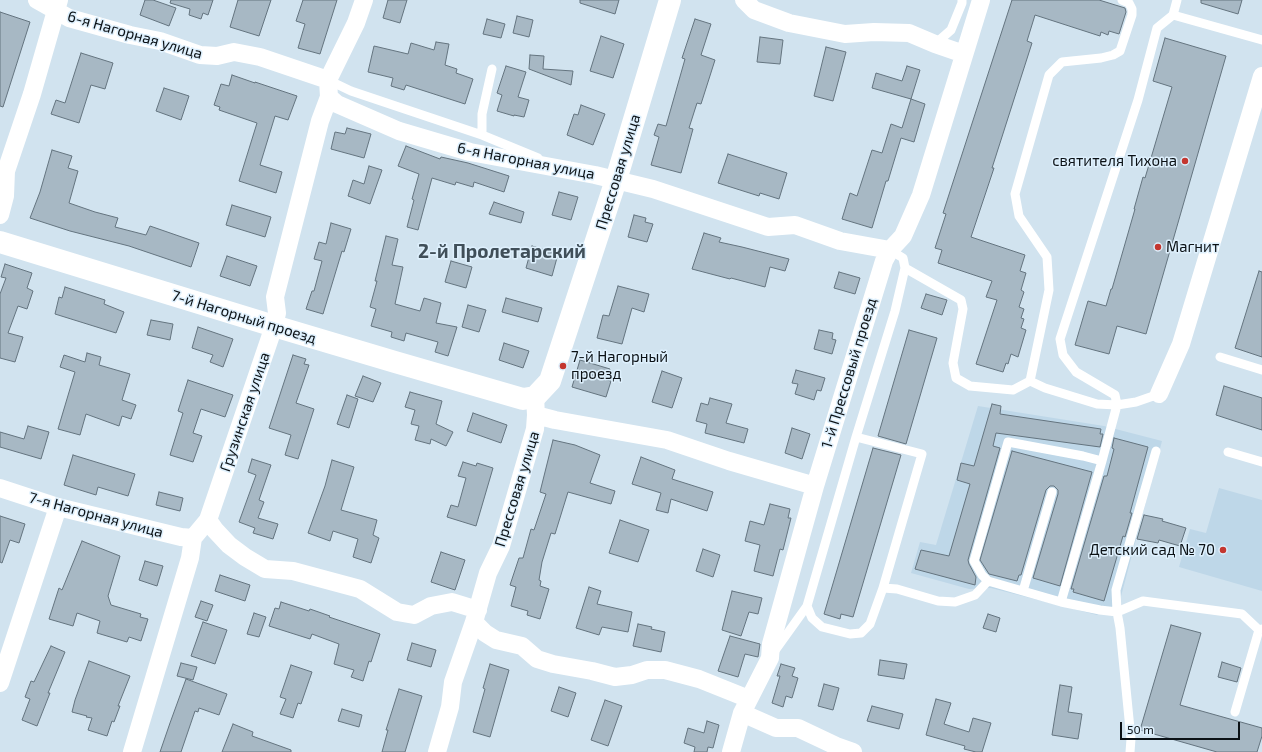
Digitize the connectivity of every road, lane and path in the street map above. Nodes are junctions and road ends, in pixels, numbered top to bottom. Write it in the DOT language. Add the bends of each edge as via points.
graph roads {
  1 [pos="37,0"];
  2 [pos="364,0"];
  3 [pos="670,0"];
  4 [pos="744,0"];
  5 [pos="962,0"];
  6 [pos="981,0"];
  7 [pos="1122,0"];
  8 [pos="1177,0"];
  9 [pos="57,6"];
  10 [pos="1173,15"];
  11 [pos="1262,40"];
  12 [pos="935,44"];
  13 [pos="964,54"];
  14 [pos="492,69"];
  15 [pos="1262,76"];
  16 [pos="328,88"];
  17 [pos="482,135"];
  18 [pos="546,166"];
  19 [pos="616,180"];
  20 [pos="0,215"];
  21 [pos="0,242"];
  22 [pos="890,250"];
  23 [pos="905,268"];
  24 [pos="274,326"];
  25 [pos="1220,357"];
  26 [pos="1262,370"];
  27 [pos="1030,381"];
  28 [pos="1159,394"];
  29 [pos="1117,405"];
  30 [pos="536,406"];
  31 [pos="856,437"];
  32 [pos="1156,451"];
  33 [pos="1228,452"];
  34 [pos="1102,461"];
  35 [pos="1262,462"];
  36 [pos="815,486"];
  37 [pos="0,488"];
  38 [pos="1052,492"];
  39 [pos="58,507"];
  40 [pos="208,520"];
  41 [pos="193,538"];
  42 [pos="988,581"];
  43 [pos="883,588"];
  44 [pos="1023,591"];
  45 [pos="1061,602"];
  46 [pos="807,606"];
  47 [pos="1117,612"];
  48 [pos="476,616"];
  49 [pos="1260,629"];
  50 [pos="770,658"];
  51 [pos="0,683"];
  52 [pos="746,706"];
  53 [pos="1235,712"];
  54 [pos="132,752"];
  55 [pos="437,752"];
  56 [pos="730,752"];
  57 [pos="853,752"];
  58 [pos="1130,752"];
  1 -- 9 [label="street, 6-я Нагорная улица"];
  2 -- 16 [label="street, Грузинская улица"];
  3 -- 19 [label="street, Прессовая улица"];
  4 -- 12 [label="street" via="754,10 788,23 845,34 909,33"];
  5 -- 12 [label="lane" via="951,30"];
  6 -- 13 [label="street, 1-й Прессовый проезд"];
  7 -- 27 [label="lane" via="1129,3 1132,15 1120,51 1101,58 1062,62 1049,75 1015,194 1019,216 1046,256 1048,270 1049,290"];
  8 -- 10 [label="lane"];
  9 -- 16 [label="street, 6-я Нагорная улица" via="69,18 160,41 200,55 217,56 234,52 260,57"];
  9 -- 20 [label="street" via="32,94 6,171 5,196"];
  10 -- 11 [label="lane"];
  10 -- 29 [label="lane" via="1157,28 1138,100 1060,339 1063,355 1076,372 1115,395"];
  12 -- 13 [label="street"];
  13 -- 22 [label="street, 1-й Прессовый проезд" via="921,195 903,236"];
  14 -- 17 [label="lane" via="482,114"];
  15 -- 28 [label="street" via="1181,344"];
  16 -- 17 [label="lane" via="352,91"];
  16 -- 18 [label="street, 6-я Нагорная улица" via="337,104 399,131 470,152"];
  16 -- 24 [label="street, Грузинская улица" via="275,297 277,313"];
  17 -- 18 [label="lane" via="539,158"];
  18 -- 19 [label="street, 6-я Нагорная улица"];
  19 -- 22 [label="street, 6-я Нагорная улица" via="653,189 768,227 795,225 840,241"];
  19 -- 30 [label="street, Прессовая улица" via="550,381"];
  21 -- 24 [label="street, 7-й Нагорный проезд"];
  22 -- 23 [label="lane" via="903,258"];
  22 -- 36 [label="street, 1-й Прессовый проезд" via="884,261"];
  23 -- 27 [label="lane" via="961,300 963,309 953,363 956,378 970,386 1013,390"];
  23 -- 31 [label="lane" via="895,311"];
  24 -- 30 [label="street, 7-й Нагорный проезд" via="523,398"];
  24 -- 40 [label="street, Грузинская улица"];
  25 -- 26 [label="lane"];
  27 -- 29 [label="lane" via="1096,404"];
  28 -- 29 [label="lane"];
  29 -- 34 [label="lane"];
  30 -- 36 [label="street, 7-й Нагорный проезд" via="555,420 667,440"];
  30 -- 48 [label="street, Прессовая улица" via="536,429 501,546 488,573"];
  31 -- 43 [label="lane" via="922,454"];
  31 -- 46 [label="lane"];
  32 -- 47 [label="lane" via="1116,590"];
  33 -- 35 [label="lane"];
  34 -- 42 [label="lane" via="1008,442 974,561"];
  34 -- 45 [label="lane"];
  36 -- 50 [label="street, 1-й Прессовый проезд" via="771,644"];
  37 -- 39 [label="street, 7-я Нагорная улица"];
  38 -- 44 [label="lane"];
  39 -- 41 [label="street, 7-я Нагорная улица"];
  39 -- 51 [label="street"];
  40 -- 41 [label="street, Грузинская улица"];
  40 -- 48 [label="street" via="229,545 265,569 293,571 360,589 397,612 414,615 431,606 452,602"];
  41 -- 54 [label="street" via="190,558"];
  42 -- 43 [label="lane" via="975,595 955,602 938,601 897,589"];
  42 -- 44 [label="lane"];
  43 -- 46 [label="lane" via="870,624 862,632 850,634 822,627 812,618"];
  44 -- 45 [label="lane"];
  45 -- 47 [label="lane"];
  46 -- 50 [label="lane"];
  47 -- 49 [label="lane" via="1143,601 1242,614"];
  47 -- 58 [label="lane" via="1131,739"];
  48 -- 52 [label="street" via="485,633 496,640 522,646 537,659 615,677 647,670 664,670 699,679"];
  48 -- 55 [label="street, Прессовая улица" via="452,682 450,707"];
  49 -- 53 [label="lane"];
  50 -- 52 [label="street, 1-й Прессовый проезд"];
  52 -- 56 [label="street, 1-й Прессовый проезд"];
  52 -- 57 [label="street" via="776,728 798,728"];
}
